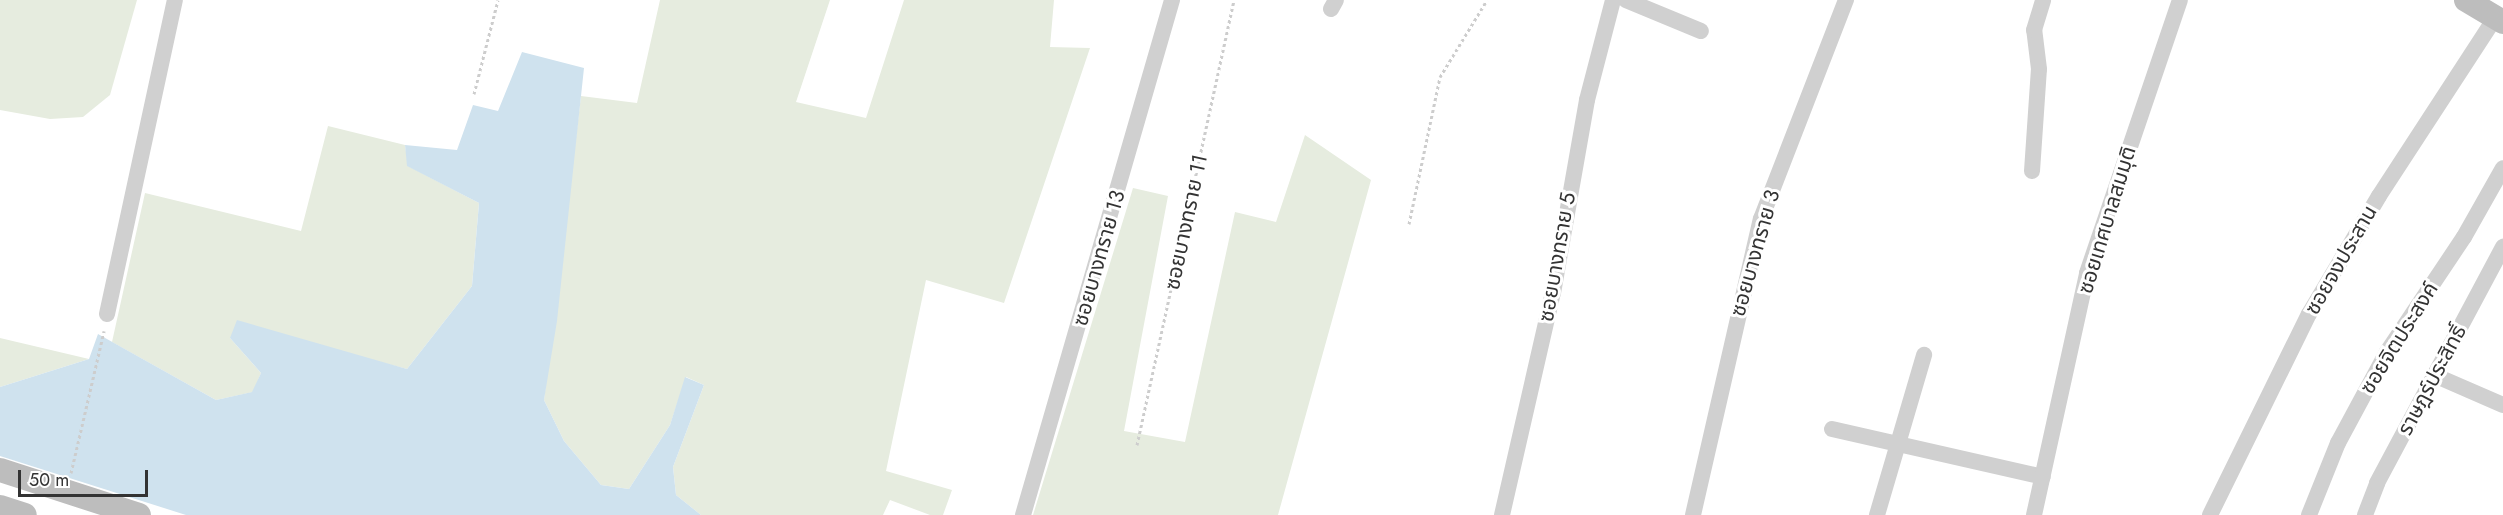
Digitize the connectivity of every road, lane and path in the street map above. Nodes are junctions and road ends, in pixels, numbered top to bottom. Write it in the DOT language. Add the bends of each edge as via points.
graph roads {
  1 [pos="175,0"];
  2 [pos="498,0"];
  3 [pos="1172,0"];
  4 [pos="1234,0"];
  5 [pos="1487,0"];
  6 [pos="1613,0"];
  7 [pos="1626,0"];
  8 [pos="1846,0"];
  9 [pos="2043,0"];
  10 [pos="2180,0"];
  11 [pos="2466,0"];
  12 [pos="2499,20"];
  13 [pos="1701,32"];
  14 [pos="474,94"];
  15 [pos="2503,168"];
  16 [pos="2032,171"];
  17 [pos="1409,224"];
  18 [pos="2503,247"];
  19 [pos="107,314"];
  20 [pos="1924,355"];
  21 [pos="2434,375"];
  22 [pos="2503,405"];
  23 [pos="1832,429"];
  24 [pos="1137,444"];
  25 [pos="1898,444"];
  26 [pos="0,470"];
  27 [pos="2043,477"];
  28 [pos="69,482"];
  29 [pos="0,507"];
  30 [pos="25,515"];
  31 [pos="139,515"];
  32 [pos="1023,515"];
  33 [pos="1502,515"];
  34 [pos="1693,515"];
  35 [pos="1877,515"];
  36 [pos="2034,515"];
  37 [pos="2210,515"];
  38 [pos="2309,515"];
  39 [pos="2365,515"];
  1 -- 19 [label="street"];
  2 -- 14 [label="path"];
  3 -- 32 [label="street, ซอยบางทราย 13"];
  4 -- 24 [label="path, ซอยบางทราย 11"];
  5 -- 17 [label="path" via="1440,77"];
  6 -- 33 [label="street, ซอยบางทราย 5" via="1587,100 1553,293"];
  7 -- 13 [label="street"];
  8 -- 34 [label="street, ซอยบางทราย 3" via="1761,219"];
  9 -- 16 [label="street" via="2034,30 2039,69"];
  10 -- 27 [label="street, ซอยเทศบาลสมมุติ" via="2087,273"];
  11 -- 12 [label="main road"];
  12 -- 37 [label="street, ซอยจงประสาน" via="2379,196 2309,314"];
  15 -- 38 [label="street, ซอยจิตประสงค์" via="2464,237 2387,352 2338,443"];
  18 -- 21 [label="street, ราษฎร์ประสิทธิ์"];
  19 -- 28 [label="path"];
  20 -- 25 [label="street"];
  21 -- 22 [label="street"];
  21 -- 39 [label="street, ราษฎร์ประสิทธิ์" via="2377,483"];
  23 -- 25 [label="street"];
  25 -- 27 [label="street"];
  25 -- 35 [label="street"];
  26 -- 31 [label="main road, bridge"];
  27 -- 36 [label="street, ซอยเทศบาลสมมุติ"];
  29 -- 30 [label="main road"];
}
